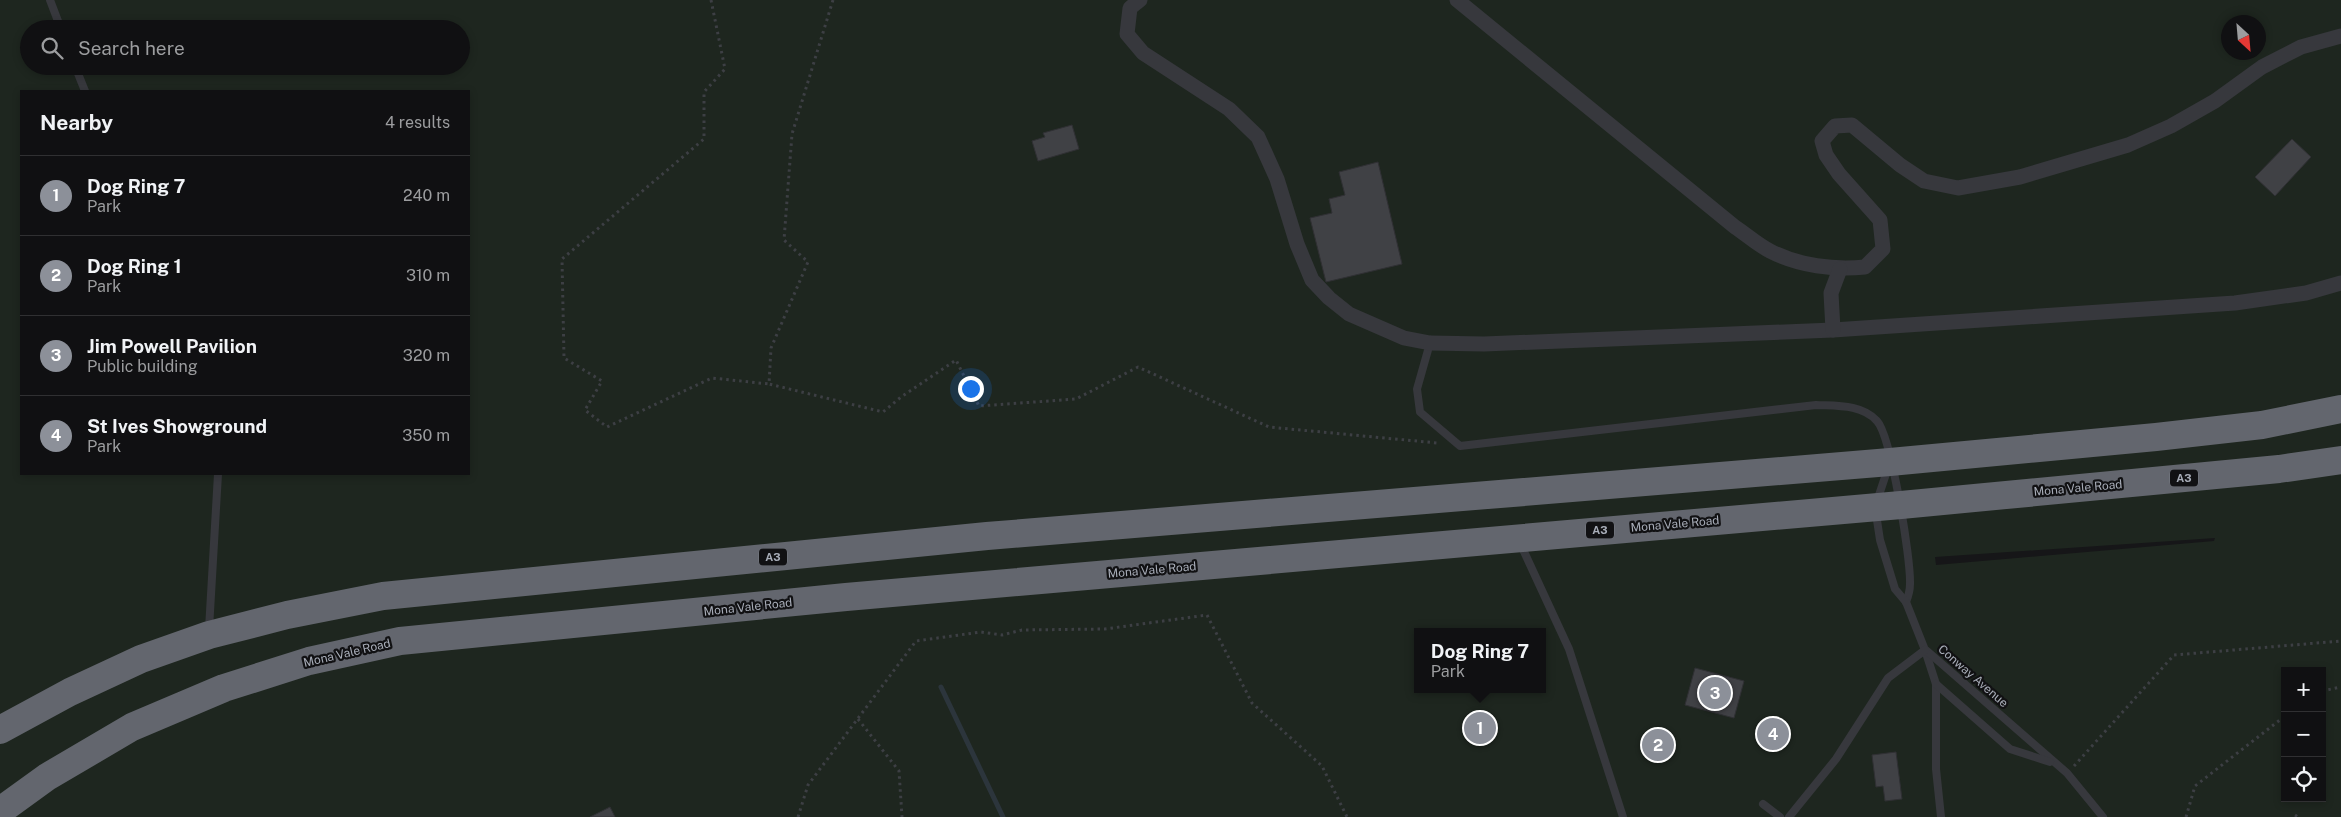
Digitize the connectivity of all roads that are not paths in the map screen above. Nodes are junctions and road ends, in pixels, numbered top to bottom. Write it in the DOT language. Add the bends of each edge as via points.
graph roads {
  1 [pos="50,0"];
  2 [pos="1140,0"];
  3 [pos="1457,0"];
  4 [pos="58,20"];
  5 [pos="2341,36"];
  6 [pos="79,75"];
  7 [pos="85,90"];
  8 [pos="1840,269"];
  9 [pos="2341,283"];
  10 [pos="1833,330"];
  11 [pos="1430,343"];
  12 [pos="2341,409"];
  13 [pos="2341,460"];
  14 [pos="1890,462"];
  15 [pos="218,475"];
  16 [pos="1888,506"];
  17 [pos="1518,538"];
  18 [pos="1906,602"];
  19 [pos="209,635"];
  20 [pos="1926,650"];
  21 [pos="1936,684"];
  22 [pos="0,730"];
  23 [pos="2055,764"];
  24 [pos="1763,804"];
  25 [pos="0,811"];
  26 [pos="1623,817"];
  27 [pos="1780,817"];
  28 [pos="1789,817"];
  29 [pos="1941,817"];
  30 [pos="2103,817"];
  1 -- 4 [label="lane"];
  2 -- 11 [label="street" via="1130,8 1127,34 1143,54 1230,109 1258,137 1277,179 1312,280 1349,314 1404,338"];
  3 -- 8 [label="street" via="1735,227 1771,252 1811,265"];
  5 -- 8 [label="street" via="2301,48 2262,67 2215,101 2128,145 2020,177 1958,188 1924,181 1852,125 1835,126 1822,140 1826,155 1880,220 1883,249 1865,267"];
  6 -- 7 [label="lane"];
  8 -- 10 [label="street" via="1831,293"];
  9 -- 10 [label="street" via="2306,293 2235,303"];
  10 -- 11 [label="street" via="1484,344"];
  11 -- 14 [label="lane" via="1417,389 1420,412 1460,446 1816,405 1857,408 1876,420 1885,434"];
  12 -- 14 [label="highway, A3" via="2262,425"];
  13 -- 16 [label="highway, Mona Vale Road / A3" via="2279,469"];
  14 -- 16 [label="lane"];
  14 -- 16 [label="lane"];
  14 -- 19 [label="highway, A3" via="987,536 383,596"];
  15 -- 19 [label="lane"];
  16 -- 17 [label="highway, Mona Vale Road / A3"];
  16 -- 18 [label="lane" via="1910,584"];
  16 -- 18 [label="lane" via="1880,540 1895,589"];
  17 -- 25 [label="highway, Mona Vale Road / A3" via="846,597 400,641 309,660 190,702 132,727 47,777"];
  17 -- 26 [label="lane" via="1569,650"];
  18 -- 20 [label="lane"];
  19 -- 22 [label="highway, A3" via="141,659"];
  20 -- 21 [label="lane, Conway Avenue"];
  20 -- 23 [label="lane, Conway Avenue"];
  20 -- 28 [label="lane" via="1888,678 1836,759"];
  21 -- 23 [label="lane" via="2010,748"];
  21 -- 29 [label="lane, Conway Avenue" via="1936,770"];
  23 -- 30 [label="lane, Conway Avenue" via="2067,773"];
  24 -- 27 [label="lane"];
}
